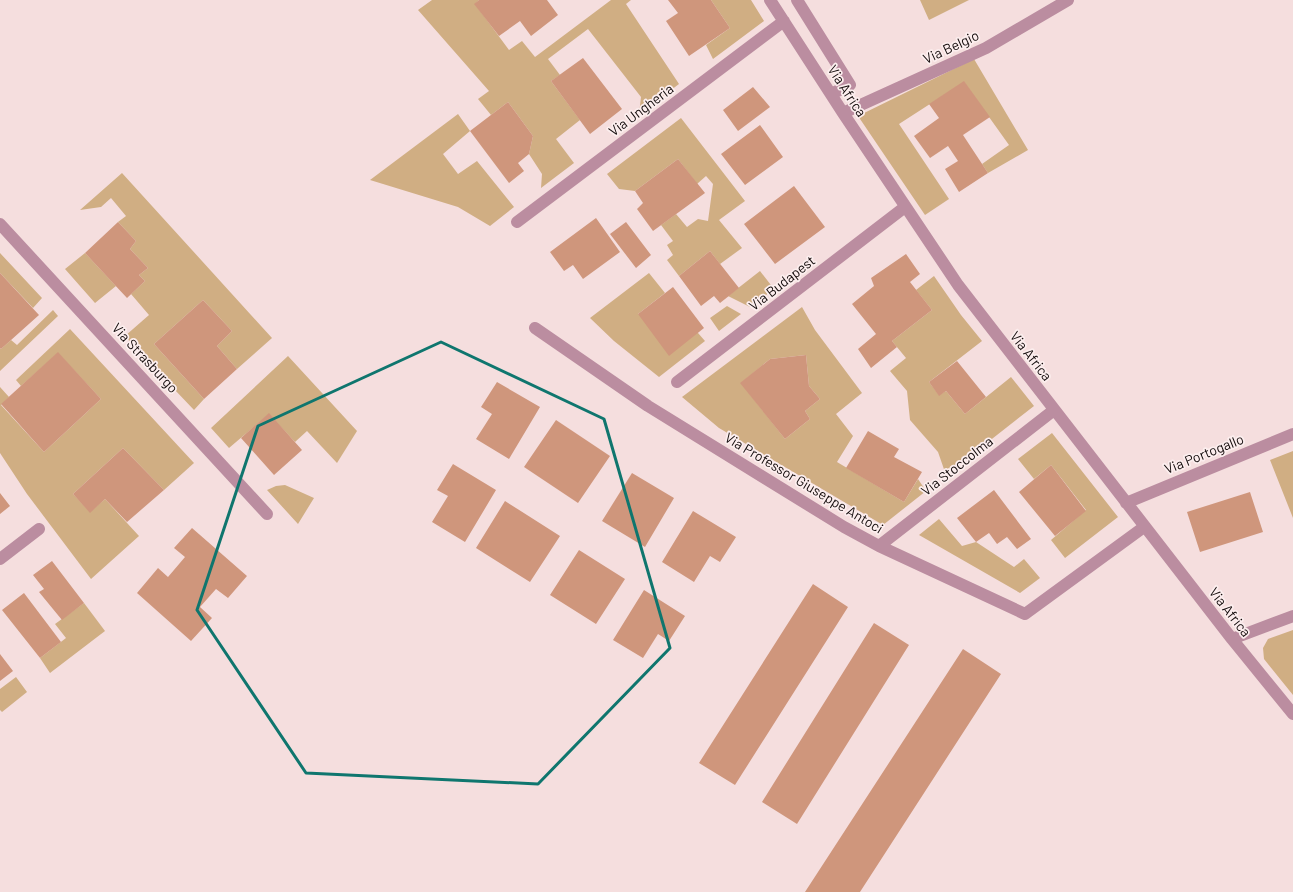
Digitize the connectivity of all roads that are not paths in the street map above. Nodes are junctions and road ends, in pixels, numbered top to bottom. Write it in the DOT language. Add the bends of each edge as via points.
graph roads {
  1 [pos="770,0"];
  2 [pos="797,0"];
  3 [pos="1068,0"];
  4 [pos="784,21"];
  5 [pos="831,94"];
  6 [pos="843,113"];
  7 [pos="905,207"];
  8 [pos="517,222"];
  9 [pos="0,224"];
  10 [pos="535,328"];
  11 [pos="677,382"];
  12 [pos="1054,410"];
  13 [pos="1293,434"];
  14 [pos="1126,503"];
  15 [pos="267,514"];
  16 [pos="1144,526"];
  17 [pos="39,529"];
  18 [pos="879,546"];
  19 [pos="0,559"];
  20 [pos="1293,616"];
  21 [pos="1232,639"];
  22 [pos="1293,714"];
  1 -- 4 [label="street, Via Africa"];
  2 -- 5 [label="street" via="850,85"];
  3 -- 6 [label="street, Via Belgio" via="986,48"];
  4 -- 5 [label="street, Via Africa"];
  4 -- 8 [label="street, Via Ungheria"];
  5 -- 6 [label="street, Via Africa"];
  6 -- 7 [label="street, Via Africa"];
  7 -- 11 [label="street, Via Budapest"];
  7 -- 12 [label="street, Via Africa" via="958,285"];
  9 -- 15 [label="street, Via Strasburgo"];
  10 -- 18 [label="street, Via Professor Giuseppe Antoci" via="648,406"];
  12 -- 14 [label="street, Via Africa"];
  12 -- 18 [label="street, Via Stoccolma"];
  13 -- 14 [label="street, Via Portogallo"];
  14 -- 16 [label="street, Via Africa"];
  16 -- 18 [label="street, Via Professor Giuseppe Antoci" via="1025,614"];
  16 -- 21 [label="street, Via Africa"];
  17 -- 19 [label="street"];
  20 -- 21 [label="street"];
  21 -- 22 [label="street, Via Africa"];
}
